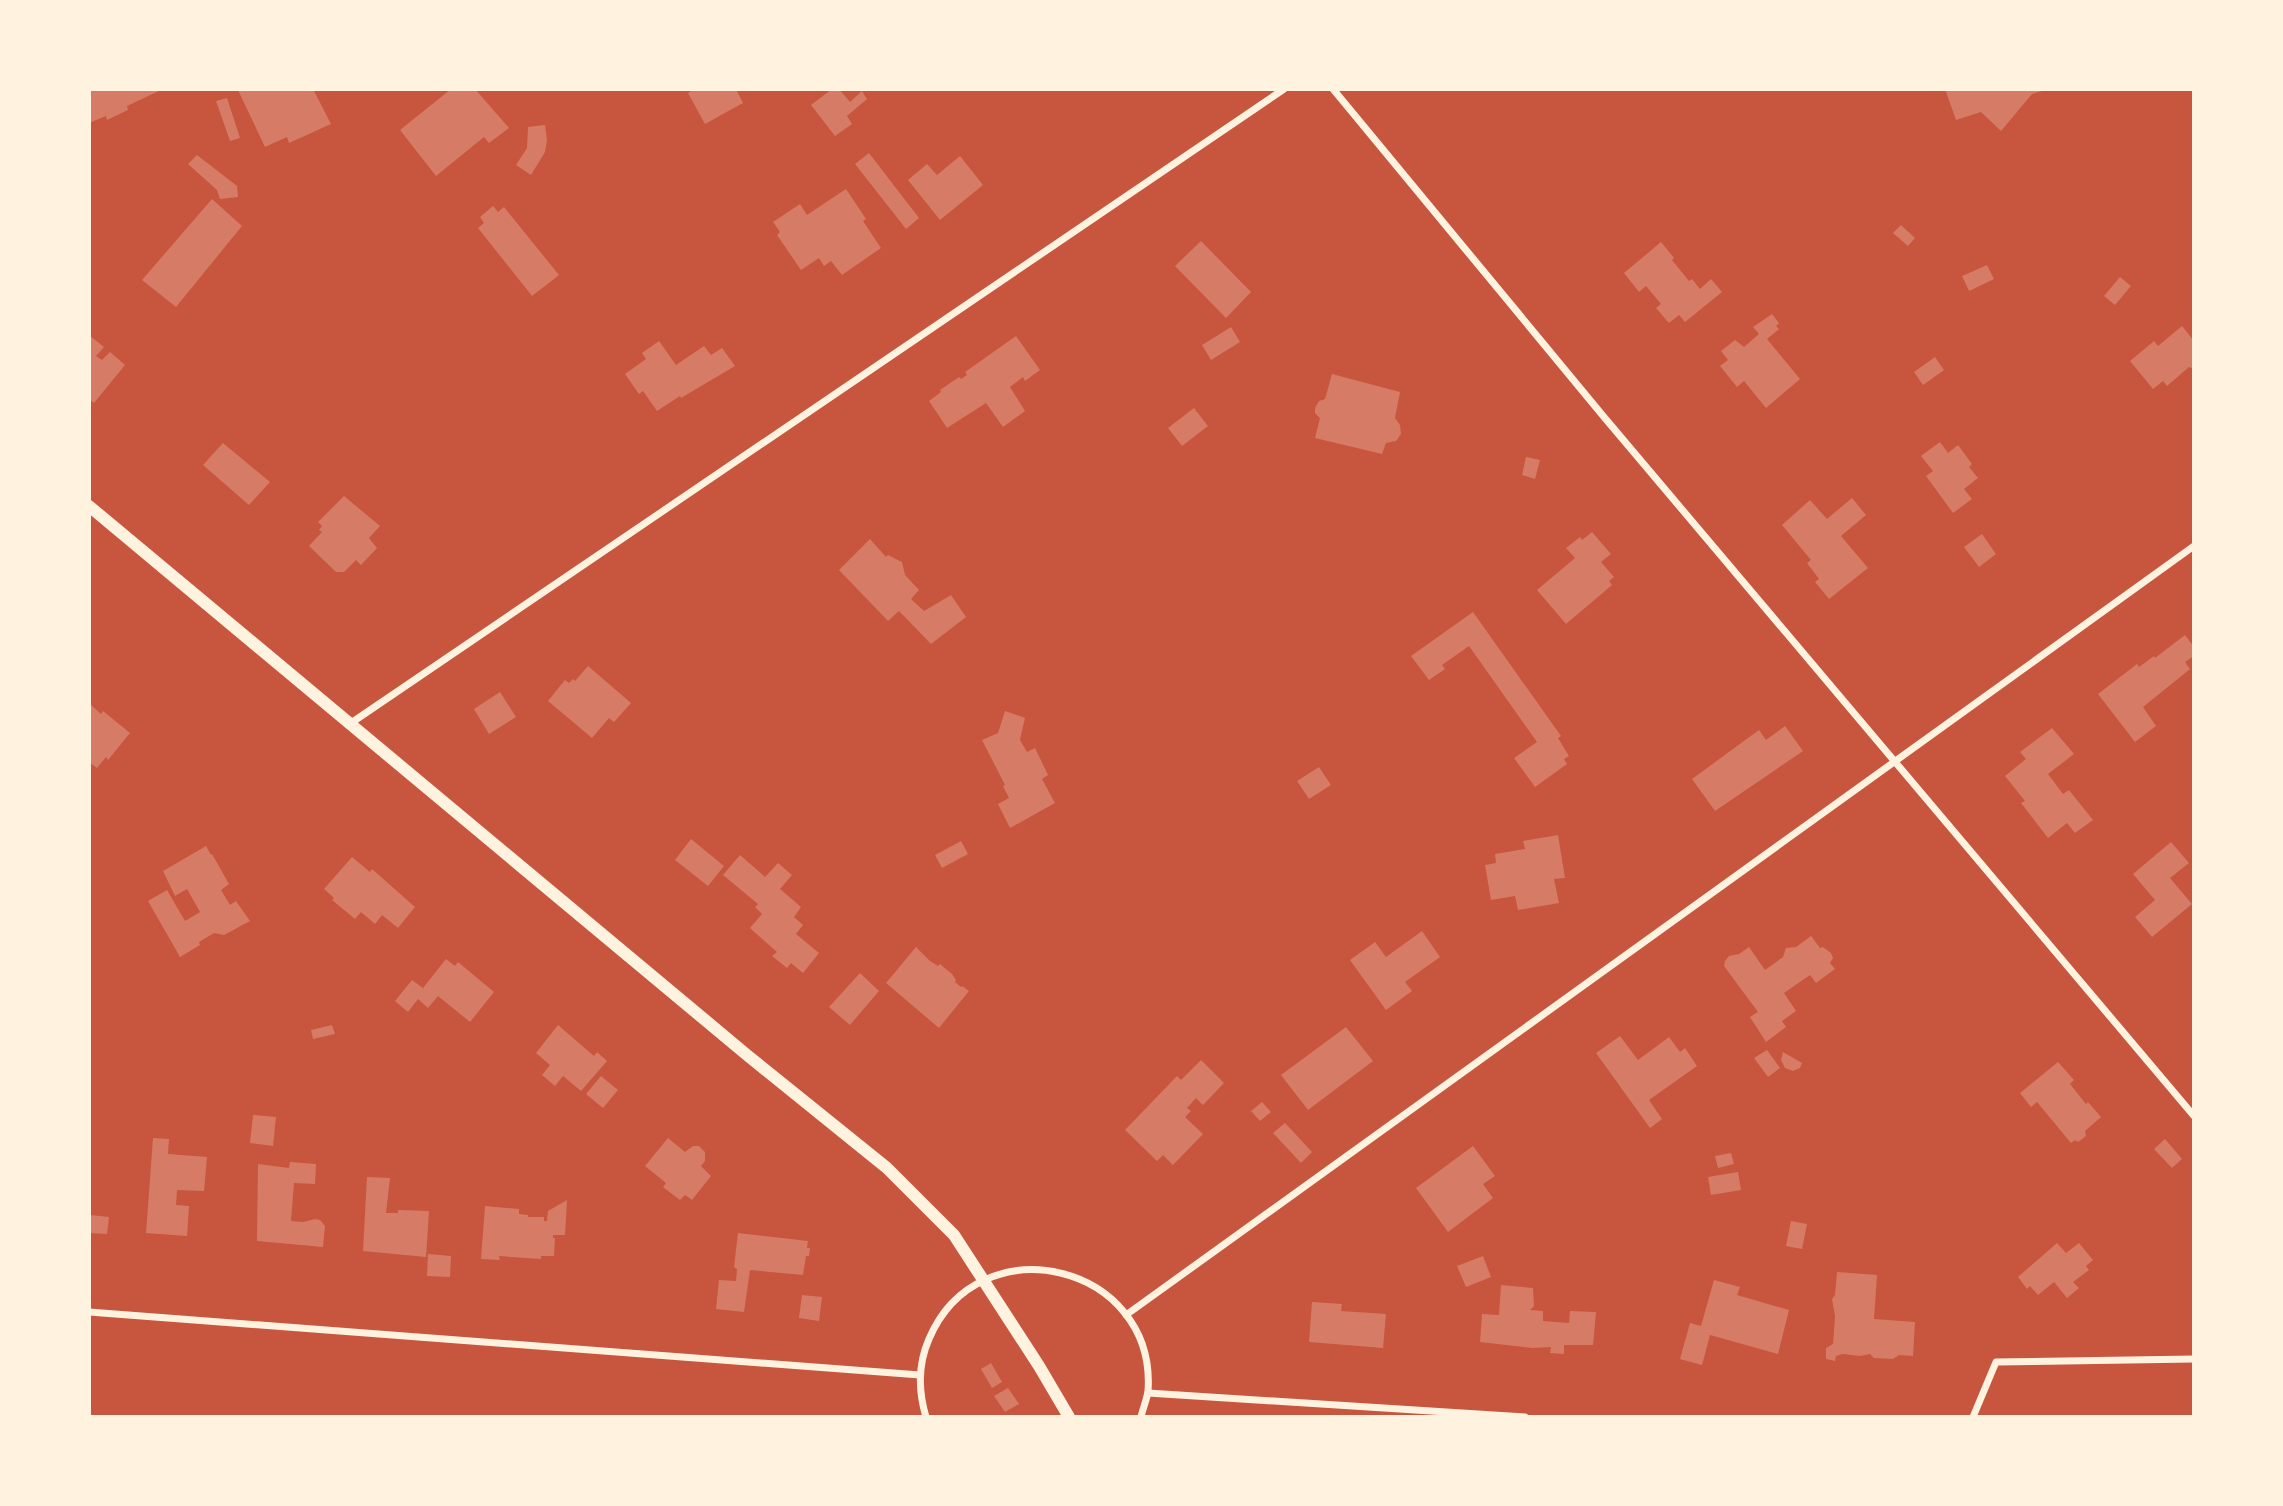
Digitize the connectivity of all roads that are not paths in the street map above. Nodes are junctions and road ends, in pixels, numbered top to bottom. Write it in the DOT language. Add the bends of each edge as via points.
graph roads {
  1 [pos="1284,89"];
  2 [pos="1333,89"];
  3 [pos="89,506"];
  4 [pos="2194,546"];
  5 [pos="351,723"];
  6 [pos="1893,760"];
  7 [pos="2194,1116"];
  8 [pos="983,1280"];
  9 [pos="89,1312"];
  10 [pos="1126,1315"];
  11 [pos="2194,1359"];
  12 [pos="920,1375"];
  13 [pos="1148,1393"];
  14 [pos="926,1417"];
  15 [pos="1069,1417"];
  16 [pos="1141,1417"];
  17 [pos="1525,1417"];
  18 [pos="1973,1417"];
  1 -- 5 [label="street"];
  2 -- 6 [label="street"];
  3 -- 5 [label="street"];
  4 -- 6 [label="street"];
  5 -- 8 [label="street" via="887,1168 954,1235"];
  6 -- 7 [label="street"];
  6 -- 10 [label="street"];
  8 -- 10 [label="street" via="1010,1270 1062,1272 1086,1281"];
  8 -- 12 [label="street" via="956,1300 934,1327"];
  8 -- 15 [label="street"];
  9 -- 12 [label="street"];
  10 -- 13 [label="street" via="1144,1354"];
  11 -- 18 [label="street" via="1996,1362"];
  12 -- 14 [label="street"];
  13 -- 16 [label="street"];
  13 -- 17 [label="street"];
}
